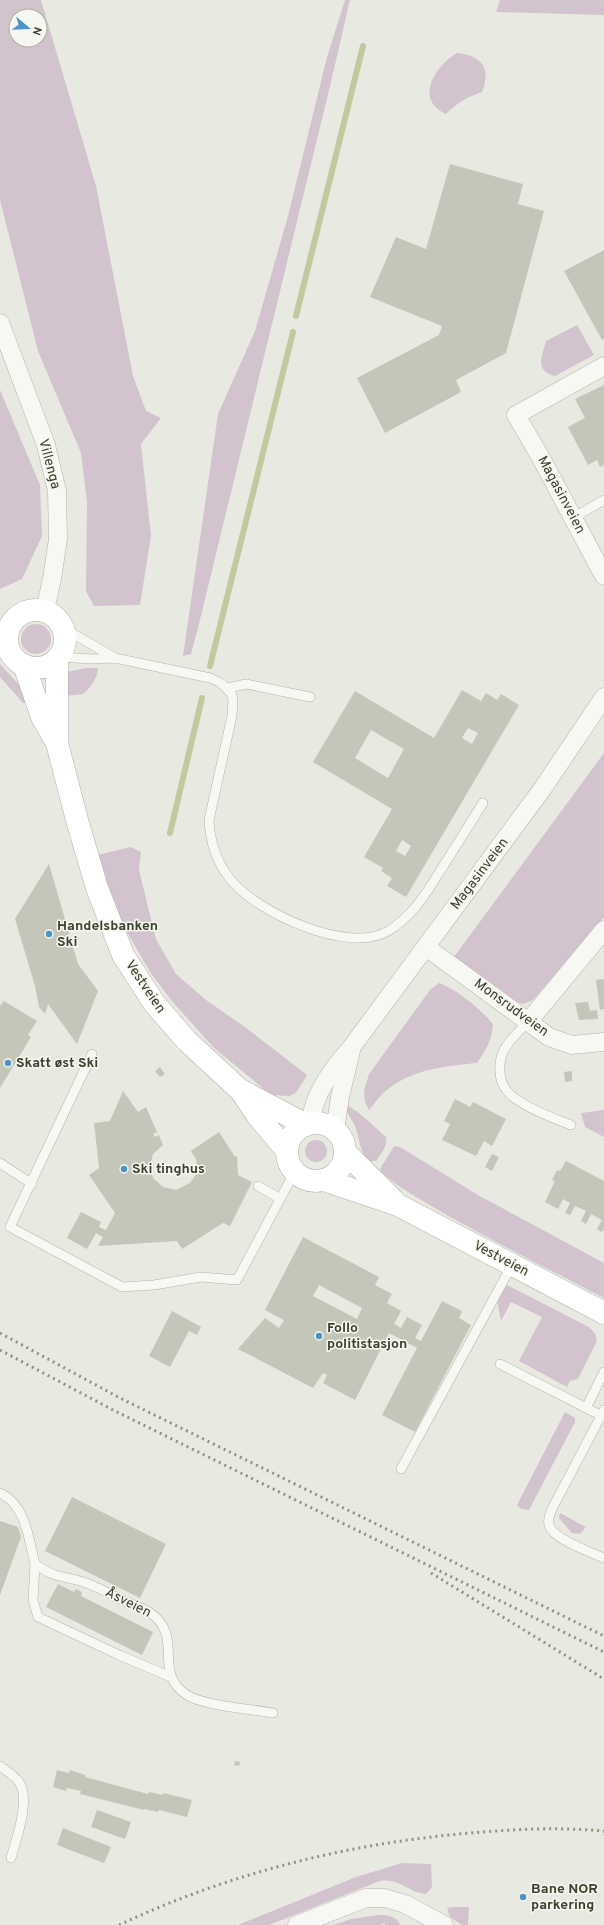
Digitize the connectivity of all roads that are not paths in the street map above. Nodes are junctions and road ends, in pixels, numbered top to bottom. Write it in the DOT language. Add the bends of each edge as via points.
graph roads {
  1 [pos="0,323"];
  2 [pos="604,366"];
  3 [pos="604,500"];
  4 [pos="573,518"];
  5 [pos="604,576"];
  6 [pos="45,610"];
  7 [pos="10,614"];
  8 [pos="63,628"];
  9 [pos="11,655"];
  10 [pos="58,658"];
  11 [pos="115,658"];
  12 [pos="228,688"];
  13 [pos="310,697"];
  14 [pos="604,698"];
  15 [pos="57,743"];
  16 [pos="483,803"];
  17 [pos="604,930"];
  18 [pos="426,947"];
  19 [pos="528,1022"];
  20 [pos="604,1042"];
  21 [pos="351,1048"];
  22 [pos="92,1054"];
  23 [pos="241,1091"];
  24 [pos="308,1124"];
  25 [pos="571,1125"];
  26 [pos="335,1130"];
  27 [pos="345,1152"];
  28 [pos="291,1161"];
  29 [pos="0,1163"];
  30 [pos="324,1180"];
  31 [pos="32,1184"];
  32 [pos="258,1186"];
  33 [pos="279,1198"];
  34 [pos="398,1205"];
  35 [pos="512,1265"];
  36 [pos="604,1313"];
  37 [pos="500,1364"];
  38 [pos="604,1372"];
  39 [pos="586,1408"];
  40 [pos="603,1414"];
  41 [pos="401,1469"];
  42 [pos="0,1493"];
  43 [pos="604,1558"];
  44 [pos="35,1564"];
  45 [pos="171,1678"];
  46 [pos="273,1713"];
  47 [pos="0,1766"];
  48 [pos="11,1858"];
  49 [pos="296,1925"];
  50 [pos="444,1925"];
  1 -- 6 [label="street, Villenga" via="46,445 57,490 58,539"];
  2 -- 4 [label="street, Magasinveien" via="516,415"];
  3 -- 4 [label="lane"];
  4 -- 5 [label="street, Magasinveien"];
  6 -- 7 [label="street, Vestveien" via="27,610"];
  6 -- 8 [label="street" via="54,616"];
  7 -- 9 [label="street, Vestveien" via="13,620 7,636"];
  8 -- 10 [label="street, Vestveien" via="64,645"];
  8 -- 11 [label="lane"];
  9 -- 10 [label="street" via="41,667"];
  9 -- 15 [label="street, Vestveien"];
  10 -- 11 [label="lane"];
  10 -- 15 [label="street, Vestveien"];
  11 -- 12 [label="lane" via="193,673 216,680"];
  12 -- 13 [label="lane" via="246,684"];
  12 -- 16 [label="lane" via="234,708 211,808 212,844 220,864 231,880 265,907 285,918 321,932 348,938 367,938 386,932 406,918 422,898"];
  14 -- 18 [label="street, Magasinveien" via="543,788"];
  15 -- 23 [label="street, Vestveien" via="76,820 97,888 123,955 140,984 171,1024"];
  17 -- 19 [label="street"];
  18 -- 19 [label="street, Monsrudveien"];
  18 -- 21 [label="street, Magasinveien"];
  19 -- 20 [label="street, Monsrudveien" via="549,1037 564,1043 578,1045"];
  19 -- 25 [label="lane" via="508,1044 503,1054 500,1071 503,1084 516,1098 550,1117"];
  21 -- 24 [label="street, Magasinveien" via="321,1087"];
  21 -- 26 [label="street, Magasinveien" via="338,1102"];
  22 -- 31 [label="lane"];
  23 -- 24 [label="street, Vestveien"];
  23 -- 28 [label="street, Vestveien"];
  24 -- 26 [label="street, Vestveien" via="323,1124"];
  24 -- 28 [label="street" via="291,1138"];
  26 -- 27 [label="street, Vestveien" via="342,1139"];
  27 -- 30 [label="street" via="339,1169"];
  27 -- 34 [label="street, Vestveien"];
  28 -- 30 [label="street, Vestveien" via="305,1178"];
  28 -- 33 [label="lane"];
  29 -- 31 [label="lane"];
  30 -- 34 [label="street, Vestveien"];
  31 -- 33 [label="lane" via="10,1227 122,1286 154,1285 201,1277 237,1280"];
  32 -- 33 [label="lane"];
  34 -- 35 [label="street, Vestveien"];
  35 -- 36 [label="street, Vestveien"];
  35 -- 41 [label="lane"];
  37 -- 39 [label="lane"];
  38 -- 39 [label="lane"];
  39 -- 40 [label="lane"];
  40 -- 43 [label="lane" via="549,1519 551,1529 562,1538"];
  42 -- 44 [label="lane" via="14,1504 21,1514"];
  44 -- 45 [label="lane, Åsveien" via="56,1576 92,1585 158,1618 166,1628 169,1640 168,1664"];
  44 -- 45 [label="lane" via="33,1600 38,1617"];
  45 -- 46 [label="lane" via="187,1695 198,1700"];
  47 -- 48 [label="lane" via="20,1783 23,1795 24,1808"];
  49 -- 50 [label="street" via="366,1898 386,1898 405,1904"];
}
